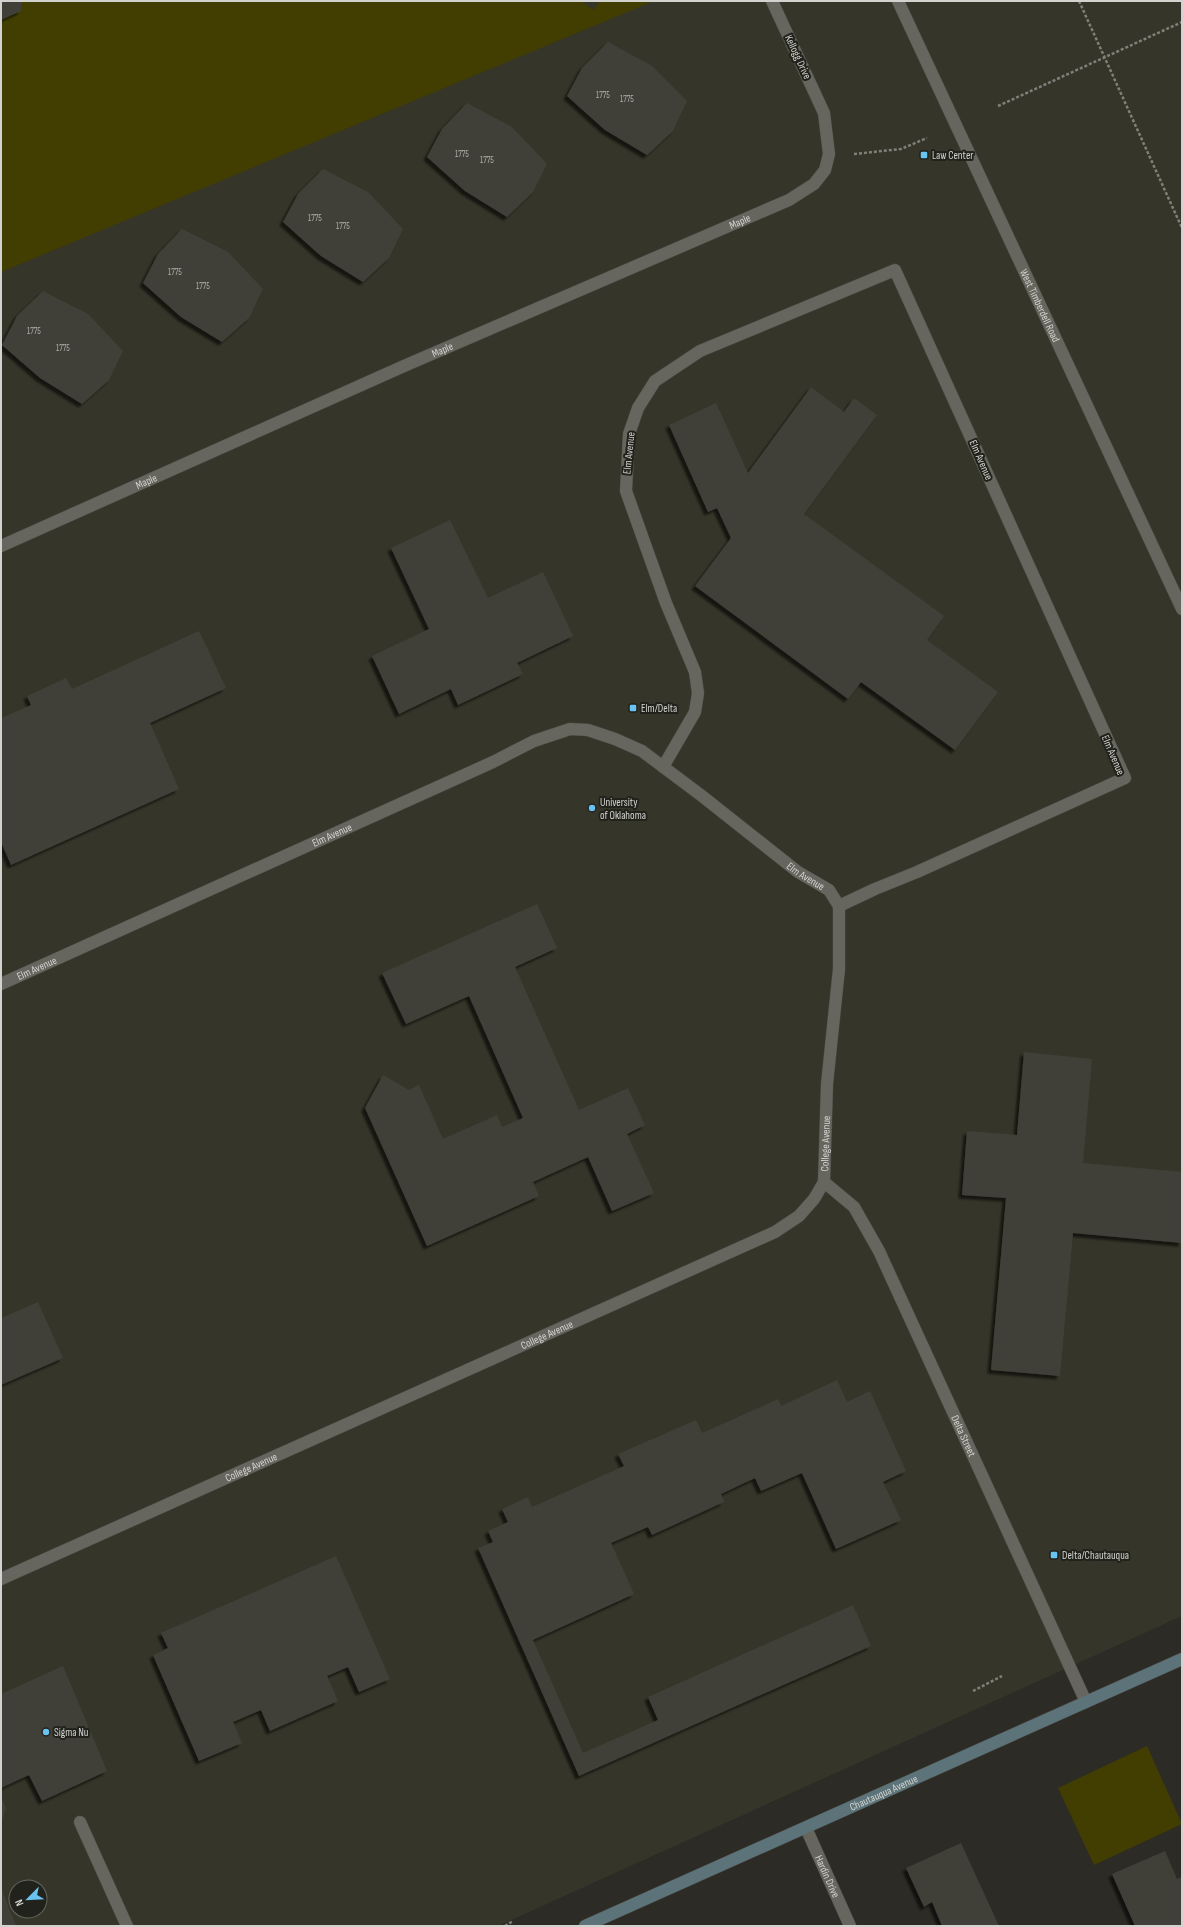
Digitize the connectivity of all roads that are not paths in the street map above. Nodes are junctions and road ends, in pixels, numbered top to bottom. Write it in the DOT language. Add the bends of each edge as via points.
graph roads {
  1 [pos="772,1"];
  2 [pos="898,1"];
  3 [pos="824,113"];
  4 [pos="1,546"];
  5 [pos="1182,610"];
  6 [pos="663,767"];
  7 [pos="839,906"];
  8 [pos="1,984"];
  9 [pos="824,1182"];
  10 [pos="1,1579"];
  11 [pos="1182,1659"];
  12 [pos="1086,1702"];
  13 [pos="80,1822"];
  14 [pos="806,1828"];
  15 [pos="127,1926"];
  16 [pos="585,1926"];
  17 [pos="850,1926"];
  1 -- 3 [label="street, Kellogg Drive"];
  2 -- 5 [label="street, West Timberdell Road"];
  3 -- 4 [label="street, Maple" via="829,154 825,170 814,184 789,200 404,366"];
  6 -- 7 [label="street, Elm Avenue" via="798,872 829,890"];
  6 -- 7 [label="street, Elm Avenue" via="696,712 698,693 695,672 666,603 626,490 629,434 638,408 655,381 700,351 895,270 1125,778"];
  6 -- 8 [label="street, Elm Avenue" via="642,751 615,739 588,730 570,729 534,741 493,762"];
  7 -- 9 [label="street, College Avenue" via="840,969 827,1084"];
  9 -- 10 [label="street, College Avenue" via="814,1199 799,1216 775,1232"];
  9 -- 12 [label="street, Delta Street" via="854,1207 879,1251"];
  11 -- 12 [label="street, Chautauqua Avenue"];
  12 -- 14 [label="street, Chautauqua Avenue"];
  13 -- 15 [label="street"];
  14 -- 16 [label="street, Chautauqua Avenue"];
  14 -- 17 [label="street, Hardin Drive"];
}
